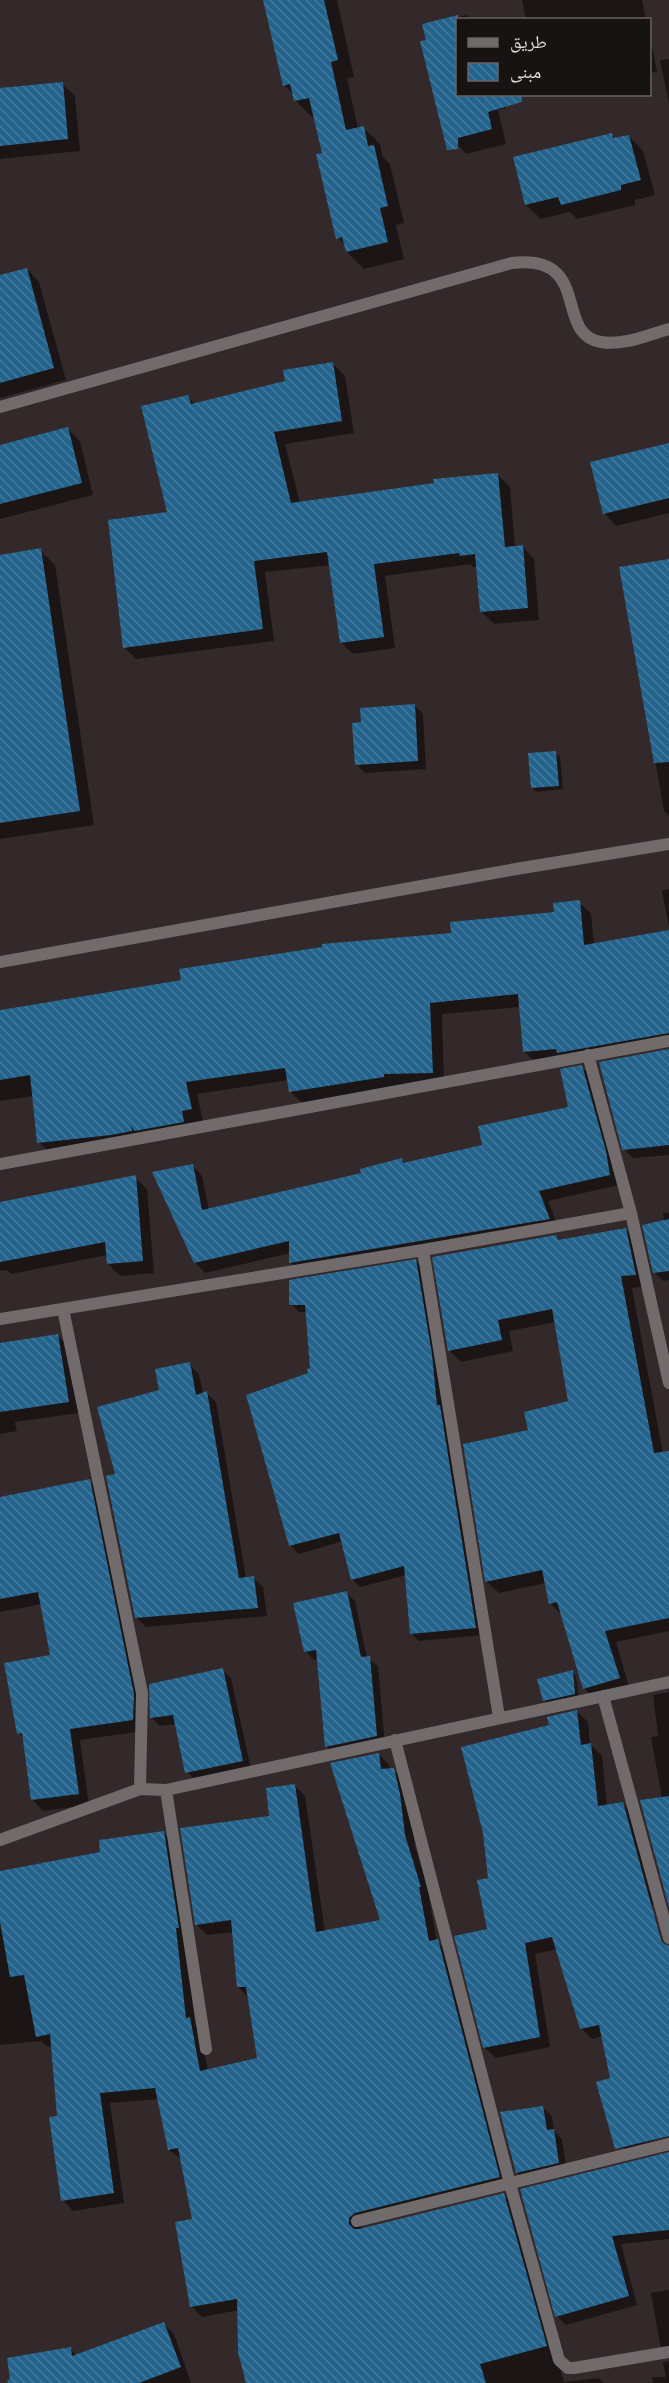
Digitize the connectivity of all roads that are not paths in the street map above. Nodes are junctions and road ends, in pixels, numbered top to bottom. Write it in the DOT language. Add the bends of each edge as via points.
graph roads {
  1 [pos="669,330"];
  2 [pos="0,407"];
  3 [pos="669,844"];
  4 [pos="0,962"];
  5 [pos="669,1041"];
  6 [pos="588,1056"];
  7 [pos="0,1164"];
  8 [pos="631,1213"];
  9 [pos="423,1250"];
  10 [pos="63,1309"];
  11 [pos="0,1319"];
  12 [pos="669,1380"];
  13 [pos="669,1682"];
  14 [pos="603,1696"];
  15 [pos="499,1718"];
  16 [pos="395,1740"];
  17 [pos="140,1789"];
  18 [pos="166,1790"];
  19 [pos="0,1840"];
  20 [pos="669,1938"];
  21 [pos="206,2049"];
  22 [pos="669,2144"];
  23 [pos="510,2184"];
  24 [pos="357,2221"];
  25 [pos="669,2352"];
  1 -- 2 [label="street" via="614,342 589,338 578,327 567,285 557,272 528,261"];
  3 -- 4 [label="street"];
  5 -- 6 [label="street"];
  6 -- 7 [label="street"];
  6 -- 8 [label="street"];
  8 -- 9 [label="street"];
  8 -- 12 [label="street"];
  9 -- 10 [label="street"];
  9 -- 15 [label="street"];
  10 -- 11 [label="street"];
  10 -- 17 [label="street" via="142,1693"];
  13 -- 14 [label="street"];
  14 -- 15 [label="street"];
  14 -- 20 [label="street"];
  15 -- 16 [label="street"];
  16 -- 18 [label="street"];
  16 -- 23 [label="street"];
  17 -- 18 [label="street"];
  17 -- 19 [label="street"];
  18 -- 21 [label="street"];
  22 -- 23 [label="street"];
  23 -- 24 [label="street"];
  23 -- 25 [label="street" via="559,2360 574,2368"];
}
